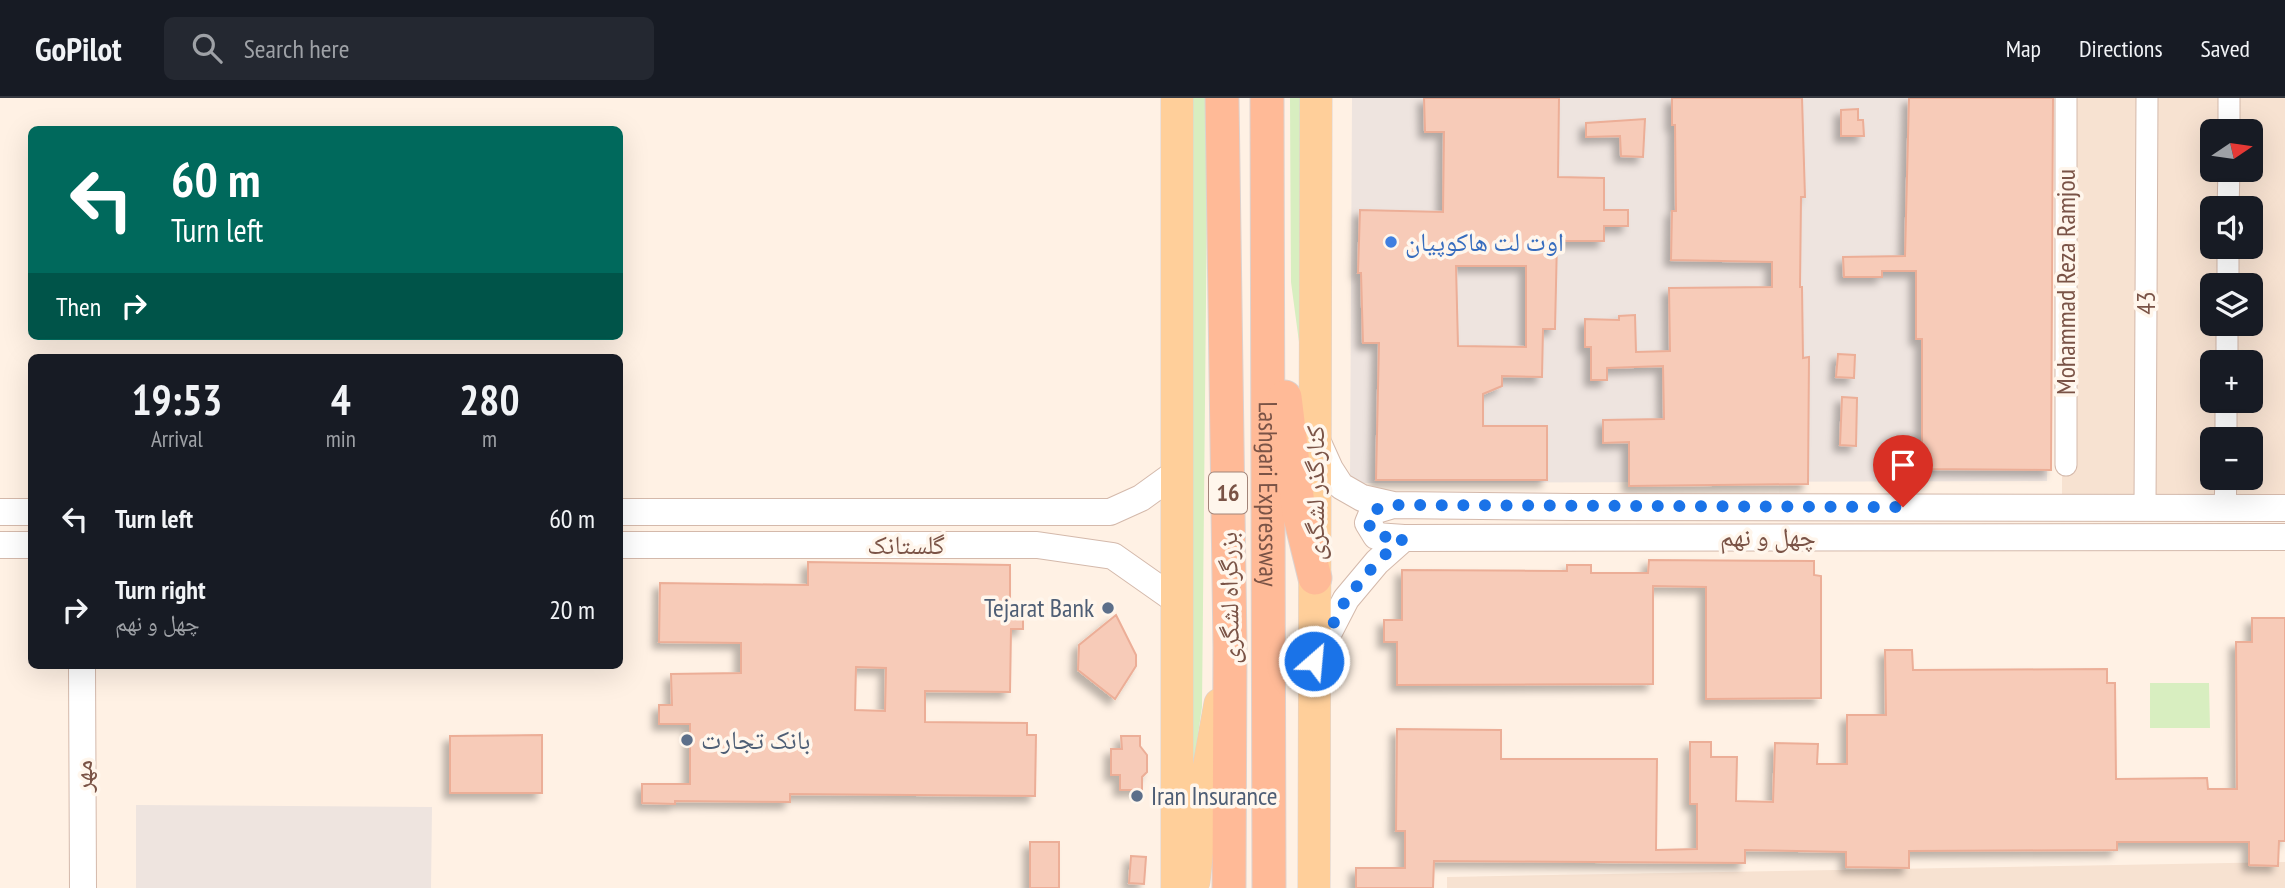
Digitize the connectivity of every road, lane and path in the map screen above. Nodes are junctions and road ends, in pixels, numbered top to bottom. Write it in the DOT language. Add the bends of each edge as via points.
graph roads {
  1 [pos="1178,98"];
  2 [pos="1222,98"];
  3 [pos="1267,98"];
  4 [pos="1316,98"];
  5 [pos="2066,98"];
  6 [pos="2147,98"];
  7 [pos="2229,98"];
  8 [pos="2229,119"];
  9 [pos="1266,237"];
  10 [pos="1315,434"];
  11 [pos="2066,465"];
  12 [pos="1177,472"];
  13 [pos="2226,490"];
  14 [pos="1393,505"];
  15 [pos="2145,508"];
  16 [pos="2225,508"];
  17 [pos="2285,508"];
  18 [pos="0,512"];
  19 [pos="28,512"];
  20 [pos="623,512"];
  21 [pos="2285,537"];
  22 [pos="1404,538"];
  23 [pos="0,545"];
  24 [pos="28,545"];
  25 [pos="623,545"];
  26 [pos="1315,578"];
  27 [pos="1177,601"];
  28 [pos="1230,647"];
  29 [pos="1314,661"];
  30 [pos="82,669"];
  31 [pos="83,888"];
  32 [pos="1177,888"];
  33 [pos="1193,888"];
  34 [pos="1229,888"];
  35 [pos="1269,888"];
  36 [pos="1314,888"];
  1 -- 12 [label="main road"];
  2 -- 28 [label="highway, بزرگراه لشگری / 16"];
  3 -- 9 [label="highway, Lashgari Expressway / 16"];
  4 -- 10 [label="main road, کنارگذر لشگری"];
  5 -- 11 [label="street, Mohammad Reza Ramjou"];
  6 -- 15 [label="street, 43"];
  7 -- 8 [label="street"];
  9 -- 26 [label="highway" via="1299,513"];
  9 -- 35 [label="highway, Lashgari Expressway / 16"];
  10 -- 14 [label="street, چهل و نهم" via="1341,486 1362,498"];
  10 -- 26 [label="main road, کنارگذر لشگری"];
  12 -- 20 [label="street, گلستانک" via="1141,498 1110,512"];
  12 -- 27 [label="main road"];
  13 -- 16 [label="street"];
  14 -- 15 [label="street, چهل و نهم"];
  14 -- 22 [label="street, چهل و نهم" via="1373,510 1368,523 1376,536"];
  15 -- 16 [label="street, چهل و نهم"];
  16 -- 17 [label="street, چهل و نهم"];
  18 -- 19 [label="street"];
  21 -- 22 [label="street, چهل و نهم"];
  22 -- 29 [label="street" via="1346,599"];
  23 -- 24 [label="street"];
  25 -- 27 [label="street, گلستانک" via="1037,545 1112,556"];
  26 -- 29 [label="main road, کنارگذر لشگری"];
  27 -- 32 [label="main road"];
  28 -- 33 [label="main road" via="1202,805"];
  28 -- 34 [label="highway, بزرگراه لشگری / 16"];
  29 -- 36 [label="main road, کنارگذر لشگری"];
  30 -- 31 [label="street, مهر"];
}
